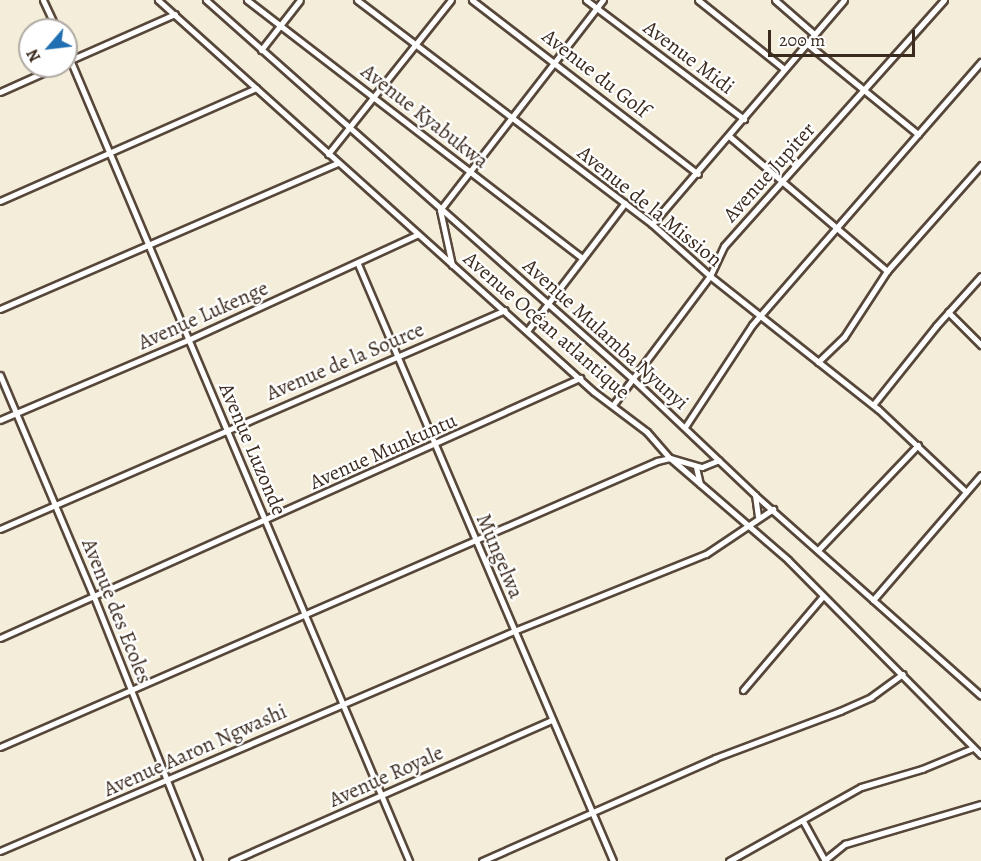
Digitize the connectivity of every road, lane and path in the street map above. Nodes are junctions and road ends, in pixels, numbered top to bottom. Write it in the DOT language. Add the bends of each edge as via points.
graph roads {
  1 [pos="43,0"];
  2 [pos="158,0"];
  3 [pos="206,0"];
  4 [pos="247,0"];
  5 [pos="300,0"];
  6 [pos="357,0"];
  7 [pos="451,0"];
  8 [pos="472,0"];
  9 [pos="586,0"];
  10 [pos="603,0"];
  11 [pos="698,0"];
  12 [pos="775,0"];
  13 [pos="844,0"];
  14 [pos="944,0"];
  15 [pos="596,8"];
  16 [pos="175,14"];
  17 [pos="51,18"];
  18 [pos="280,25"];
  19 [pos="813,33"];
  20 [pos="806,42"];
  21 [pos="417,47"];
  22 [pos="261,50"];
  23 [pos="78,57"];
  24 [pos="555,61"];
  25 [pos="981,62"];
  26 [pos="783,68"];
  27 [pos="31,78"];
  28 [pos="76,78"];
  29 [pos="256,88"];
  30 [pos="864,91"];
  31 [pos="0,92"];
  32 [pos="375,98"];
  33 [pos="509,119"];
  34 [pos="744,119"];
  35 [pos="348,129"];
  36 [pos="918,134"];
  37 [pos="729,136"];
  38 [pos="111,151"];
  39 [pos="328,154"];
  40 [pos="338,163"];
  41 [pos="981,165"];
  42 [pos="469,172"];
  43 [pos="698,174"];
  44 [pos="784,179"];
  45 [pos="0,201"];
  46 [pos="625,202"];
  47 [pos="440,210"];
  48 [pos="652,224"];
  49 [pos="838,228"];
  50 [pos="418,234"];
  51 [pos="147,246"];
  52 [pos="582,258"];
  53 [pos="358,264"];
  54 [pos="452,265"];
  55 [pos="887,271"];
  56 [pos="710,276"];
  57 [pos="981,276"];
  58 [pos="548,303"];
  59 [pos="0,309"];
  60 [pos="505,310"];
  61 [pos="948,312"];
  62 [pos="760,315"];
  63 [pos="527,331"];
  64 [pos="188,340"];
  65 [pos="981,345"];
  66 [pos="396,357"];
  67 [pos="818,362"];
  68 [pos="0,375"];
  69 [pos="580,378"];
  70 [pos="634,380"];
  71 [pos="614,405"];
  72 [pos="873,405"];
  73 [pos="16,413"];
  74 [pos="0,420"];
  75 [pos="685,427"];
  76 [pos="227,430"];
  77 [pos="918,444"];
  78 [pos="435,446"];
  79 [pos="670,458"];
  80 [pos="719,460"];
  81 [pos="696,466"];
  82 [pos="981,475"];
  83 [pos="700,484"];
  84 [pos="966,492"];
  85 [pos="755,495"];
  86 [pos="54,506"];
  87 [pos="772,509"];
  88 [pos="758,516"];
  89 [pos="265,521"];
  90 [pos="749,525"];
  91 [pos="0,529"];
  92 [pos="475,539"];
  93 [pos="818,550"];
  94 [pos="823,596"];
  95 [pos="94,597"];
  96 [pos="873,600"];
  97 [pos="303,615"];
  98 [pos="514,631"];
  99 [pos="0,638"];
  100 [pos="903,674"];
  101 [pos="131,689"];
  102 [pos="743,690"];
  103 [pos="981,696"];
  104 [pos="342,705"];
  105 [pos="552,720"];
  106 [pos="0,747"];
  107 [pos="973,748"];
  108 [pos="981,755"];
  109 [pos="169,781"];
  110 [pos="381,796"];
  111 [pos="981,804"];
  112 [pos="590,812"];
  113 [pos="803,821"];
  114 [pos="0,851"];
  115 [pos="199,861"];
  116 [pos="232,861"];
  117 [pos="409,861"];
  118 [pos="482,861"];
  119 [pos="613,861"];
  120 [pos="729,861"];
  121 [pos="825,861"];
  1 -- 17 [label="street"];
  2 -- 16 [label="street, Avenue Océan atlantique"];
  3 -- 22 [label="street, Avenue Mulamba Nyunyi"];
  4 -- 18 [label="street, Avenue Kyabukwa"];
  5 -- 18 [label="street"];
  6 -- 21 [label="street, Avenue de la Mission"];
  7 -- 21 [label="street"];
  8 -- 24 [label="street, Avenue du Golf"];
  9 -- 15 [label="street, Avenue Midi"];
  10 -- 15 [label="street"];
  11 -- 26 [label="street"];
  12 -- 19 [label="street"];
  13 -- 19 [label="street"];
  14 -- 30 [label="street, Avenue Jupiter"];
  15 -- 24 [label="street"];
  15 -- 34 [label="street, Avenue Midi"];
  16 -- 23 [label="street"];
  16 -- 29 [label="street, Avenue Océan atlantique"];
  18 -- 22 [label="street"];
  18 -- 32 [label="street, Avenue Kyabukwa"];
  19 -- 20 [label="street"];
  20 -- 26 [label="street"];
  20 -- 30 [label="street"];
  21 -- 32 [label="street"];
  21 -- 33 [label="street, Avenue de la Mission"];
  22 -- 35 [label="street, Avenue Mulamba Nyunyi"];
  24 -- 33 [label="street"];
  24 -- 43 [label="street, Avenue du Golf"];
  25 -- 36 [label="street"];
  26 -- 34 [label="street"];
  27 -- 31 [label="street"];
  28 -- 38 [label="street, Avenue Luzonde"];
  29 -- 38 [label="street"];
  29 -- 39 [label="street, Avenue Océan atlantique"];
  30 -- 36 [label="street"];
  30 -- 44 [label="street, Avenue Jupiter"];
  32 -- 35 [label="street"];
  32 -- 42 [label="street, Avenue Kyabukwa"];
  33 -- 42 [label="street"];
  33 -- 46 [label="street, Avenue de la Mission"];
  34 -- 37 [label="street"];
  35 -- 39 [label="street"];
  35 -- 47 [label="street, Avenue Mulamba Nyunyi"];
  36 -- 49 [label="street"];
  37 -- 43 [label="street"];
  37 -- 44 [label="street"];
  38 -- 45 [label="street"];
  38 -- 51 [label="street, Avenue Luzonde"];
  39 -- 40 [label="street, Avenue Océan atlantique"];
  40 -- 50 [label="street, Avenue Océan atlantique"];
  40 -- 51 [label="street"];
  41 -- 55 [label="street"];
  42 -- 47 [label="street"];
  42 -- 52 [label="street, Avenue Kyabukwa"];
  43 -- 48 [label="street"];
  44 -- 49 [label="street"];
  44 -- 56 [label="street, Avenue Jupiter" via="723,246"];
  46 -- 48 [label="street, Avenue de la Mission"];
  46 -- 52 [label="street"];
  47 -- 54 [label="street"];
  47 -- 58 [label="street, Avenue Mulamba Nyunyi"];
  48 -- 56 [label="street, Avenue de la Mission"];
  49 -- 55 [label="street"];
  49 -- 62 [label="street"];
  50 -- 53 [label="street, Avenue Lukenge"];
  50 -- 54 [label="street, Avenue Océan atlantique"];
  51 -- 59 [label="street"];
  51 -- 64 [label="street, Avenue Luzonde"];
  52 -- 58 [label="street"];
  53 -- 64 [label="street, Avenue Lukenge"];
  53 -- 66 [label="street, Mungelwa"];
  54 -- 60 [label="street, Avenue Océan atlantique"];
  55 -- 67 [label="street" via="844,337"];
  56 -- 62 [label="street, Avenue de la Mission"];
  56 -- 70 [label="street, Avenue Jupiter"];
  57 -- 61 [label="street"];
  58 -- 63 [label="street"];
  58 -- 70 [label="street, Avenue Mulamba Nyunyi"];
  60 -- 63 [label="street, Avenue Océan atlantique"];
  60 -- 66 [label="street, Avenue de la Source"];
  61 -- 65 [label="street"];
  61 -- 72 [label="street"];
  62 -- 67 [label="street, Avenue de la Mission"];
  62 -- 75 [label="street"];
  63 -- 69 [label="street, Avenue Océan atlantique"];
  64 -- 73 [label="street, Avenue Lukenge"];
  64 -- 76 [label="street, Avenue Luzonde"];
  66 -- 76 [label="street, Avenue de la Source"];
  66 -- 78 [label="street, Mungelwa"];
  67 -- 72 [label="street, Avenue de la Mission"];
  68 -- 73 [label="street, Avenue des Ecoles"];
  69 -- 71 [label="street, Avenue Océan atlantique"];
  69 -- 78 [label="street, Avenue Munkuntu"];
  70 -- 71 [label="street, Avenue Jupiter"];
  70 -- 75 [label="street, Avenue Mulamba Nyunyi"];
  71 -- 79 [label="street, Avenue Océan atlantique"];
  72 -- 77 [label="street, Avenue de la Mission"];
  73 -- 74 [label="street, Avenue Lukenge"];
  73 -- 86 [label="street, Avenue des Ecoles"];
  75 -- 80 [label="street, Avenue Mulamba Nyunyi"];
  76 -- 86 [label="street, Avenue de la Source"];
  76 -- 89 [label="street, Avenue Luzonde"];
  77 -- 84 [label="street, Avenue de la Mission"];
  77 -- 93 [label="street"];
  78 -- 89 [label="street, Avenue Munkuntu"];
  78 -- 92 [label="street, Mungelwa"];
  79 -- 81 [label="street"];
  79 -- 83 [label="street, Avenue Océan atlantique"];
  79 -- 92 [label="street"];
  80 -- 81 [label="street" via="709,466"];
  80 -- 85 [label="street, Avenue Mulamba Nyunyi"];
  81 -- 83 [label="street"];
  82 -- 84 [label="street"];
  83 -- 90 [label="street, Avenue Océan atlantique"];
  84 -- 96 [label="street"];
  85 -- 87 [label="street, Avenue Mulamba Nyunyi"];
  85 -- 88 [label="street"];
  86 -- 91 [label="street, Avenue de la Source"];
  86 -- 95 [label="street, Avenue des Ecoles"];
  87 -- 88 [label="street, Avenue Aaron Ngwashi"];
  87 -- 93 [label="street, Avenue Mulamba Nyunyi"];
  88 -- 90 [label="street, Avenue Aaron Ngwashi"];
  89 -- 95 [label="street, Avenue Munkuntu"];
  89 -- 97 [label="street, Avenue Luzonde"];
  90 -- 94 [label="street, Avenue Océan atlantique"];
  90 -- 98 [label="street, Avenue Aaron Ngwashi" via="706,554"];
  92 -- 97 [label="street"];
  92 -- 98 [label="street, Mungelwa"];
  93 -- 96 [label="street, Avenue Mulamba Nyunyi"];
  94 -- 100 [label="street, Avenue Océan atlantique"];
  94 -- 102 [label="street"];
  95 -- 99 [label="street, Avenue Munkuntu"];
  95 -- 101 [label="street, Avenue des Ecoles"];
  96 -- 103 [label="street, Avenue Mulamba Nyunyi"];
  97 -- 101 [label="street"];
  97 -- 104 [label="street, Avenue Luzonde"];
  98 -- 104 [label="street, Avenue Aaron Ngwashi"];
  98 -- 105 [label="street, Mungelwa"];
  100 -- 107 [label="street, Avenue Océan atlantique"];
  100 -- 112 [label="street" via="871,697 840,711"];
  101 -- 106 [label="street"];
  101 -- 109 [label="street, Avenue des Ecoles"];
  104 -- 109 [label="street, Avenue Aaron Ngwashi"];
  104 -- 110 [label="street, Avenue Luzonde"];
  105 -- 110 [label="street, Avenue Royale"];
  105 -- 112 [label="street, Mungelwa"];
  107 -- 108 [label="street"];
  107 -- 113 [label="street" via="861,787"];
  109 -- 114 [label="street, Avenue Aaron Ngwashi"];
  109 -- 115 [label="street, Avenue des Ecoles"];
  110 -- 116 [label="street, Avenue Royale"];
  110 -- 117 [label="street, Avenue Luzonde"];
  111 -- 121 [label="street" via="844,844"];
  112 -- 118 [label="street"];
  112 -- 119 [label="street, Mungelwa"];
  113 -- 120 [label="street"];
  113 -- 121 [label="street"];
}
